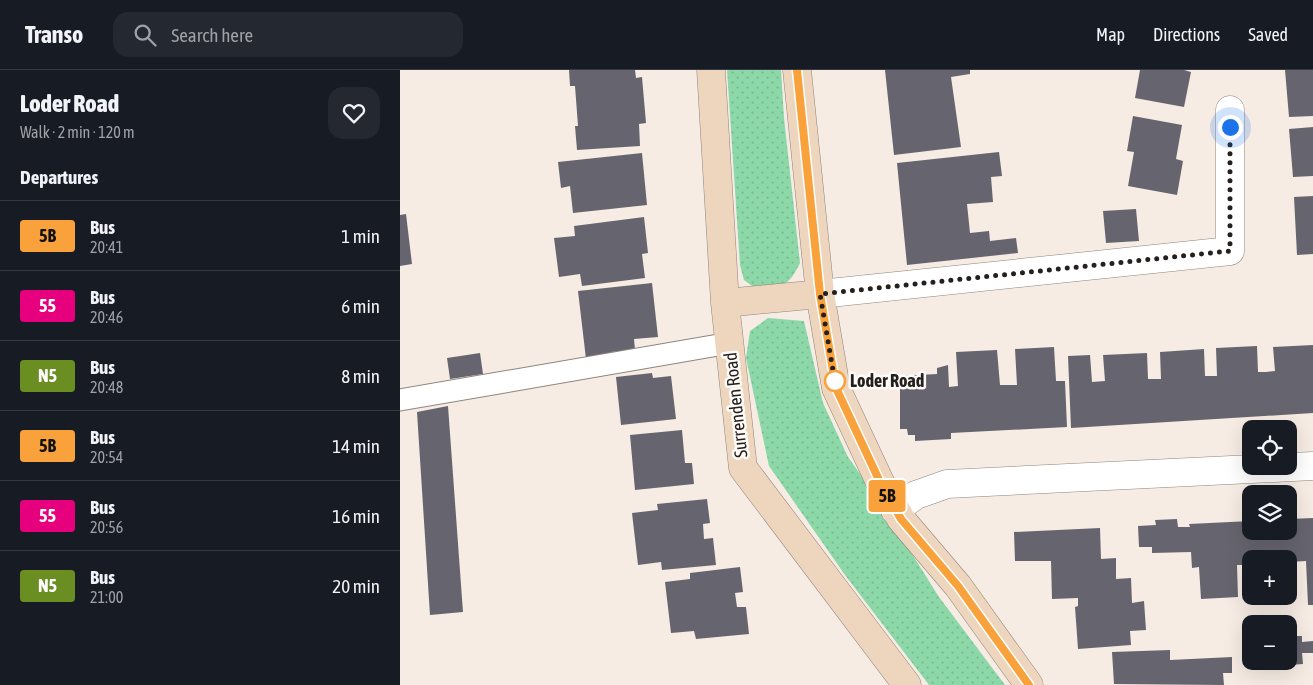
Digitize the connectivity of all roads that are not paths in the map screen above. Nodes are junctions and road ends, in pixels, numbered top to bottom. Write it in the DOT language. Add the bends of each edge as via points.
graph roads {
  1 [pos="711,70"];
  2 [pos="797,70"];
  3 [pos="1230,110"];
  4 [pos="820,294"];
  5 [pos="725,303"];
  6 [pos="730,343"];
  7 [pos="400,400"];
  8 [pos="1313,466"];
  9 [pos="895,510"];
  10 [pos="907,685"];
  11 [pos="1029,685"];
  1 -- 5 [label="street, Surrenden Road"];
  2 -- 4 [label="street"];
  3 -- 4 [label="street" via="1230,251"];
  4 -- 5 [label="street"];
  4 -- 9 [label="street" via="836,388"];
  5 -- 6 [label="street, Surrenden Road"];
  6 -- 7 [label="lane"];
  6 -- 10 [label="street, Surrenden Road" via="743,468"];
  8 -- 9 [label="street" via="947,484 916,495"];
  9 -- 11 [label="street" via="958,586"];
}
